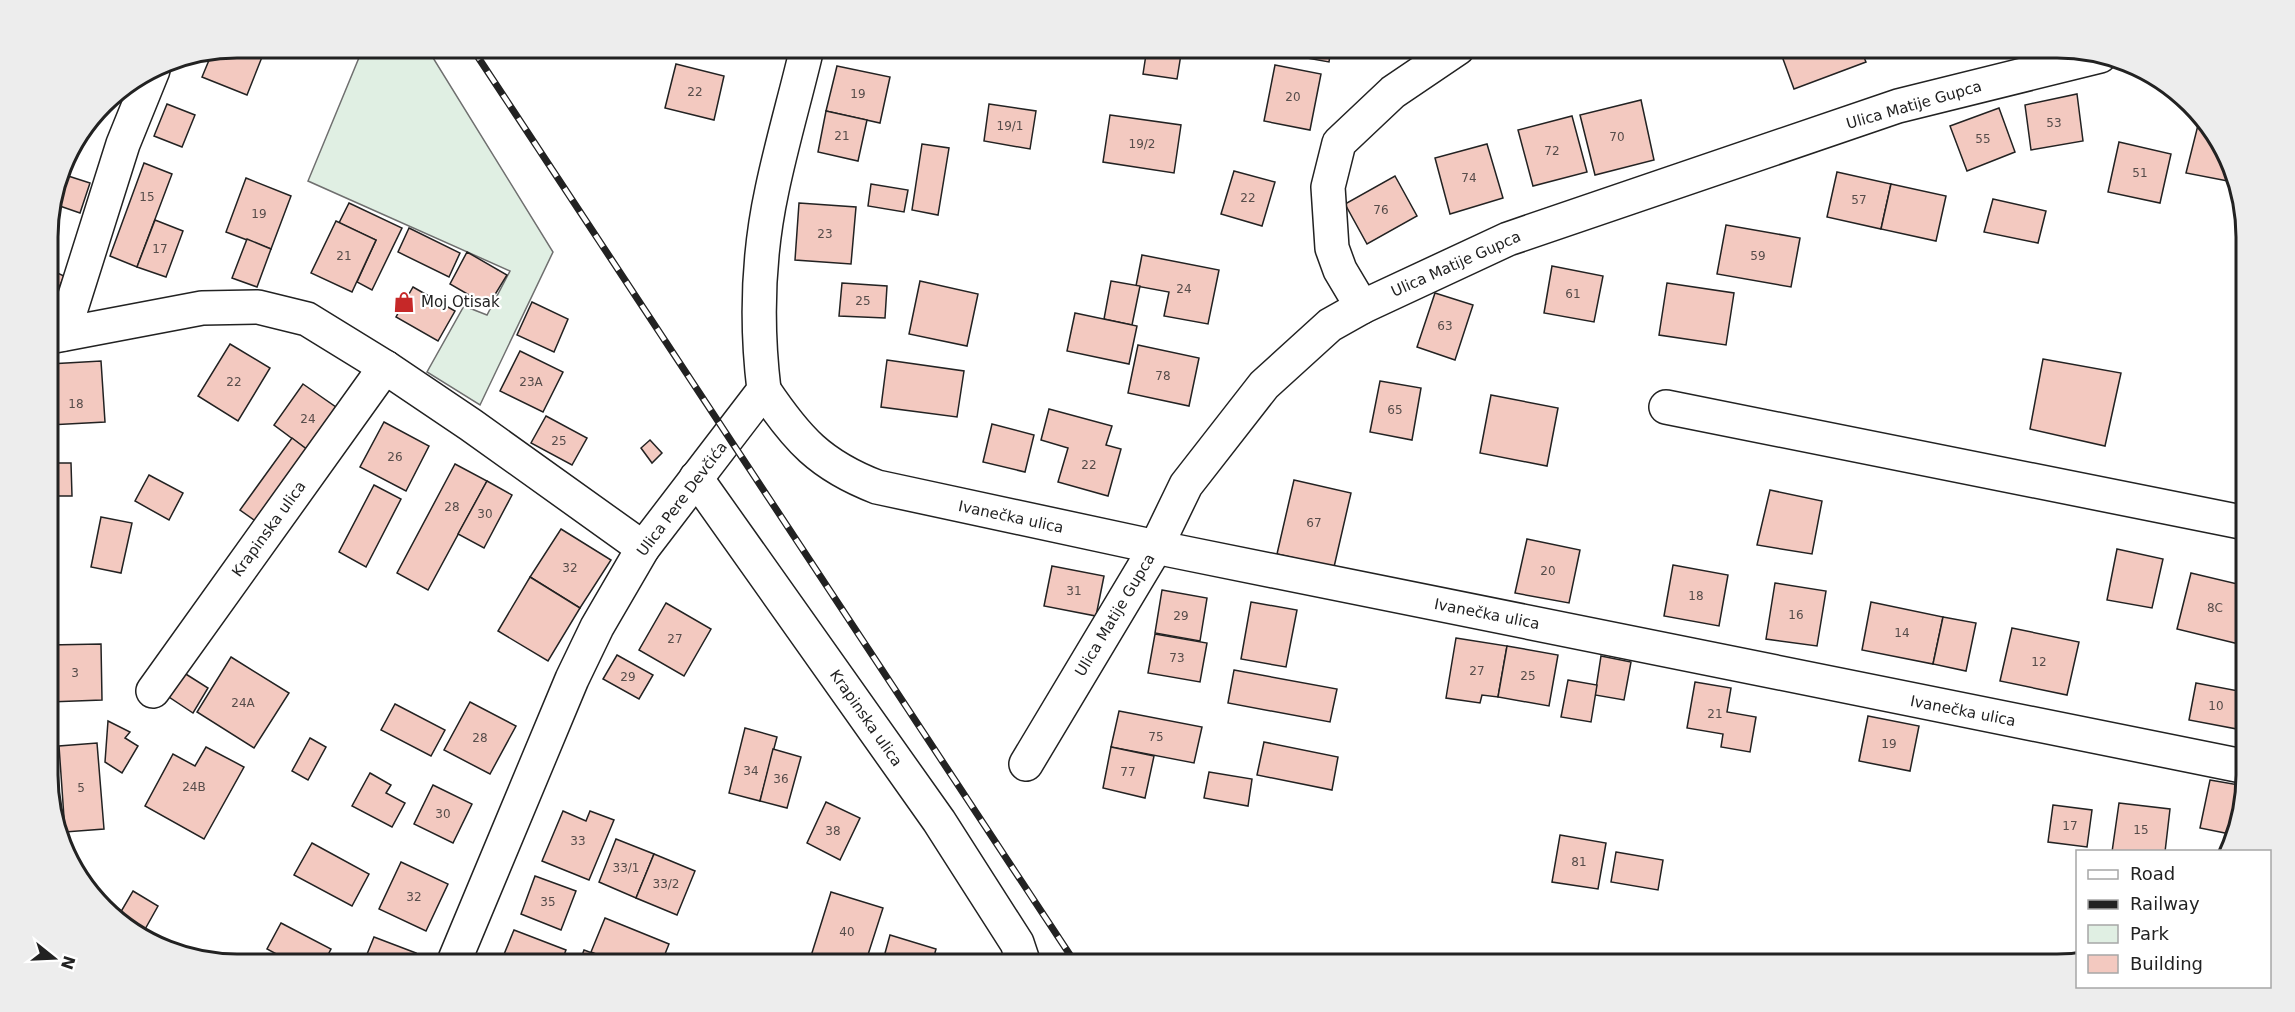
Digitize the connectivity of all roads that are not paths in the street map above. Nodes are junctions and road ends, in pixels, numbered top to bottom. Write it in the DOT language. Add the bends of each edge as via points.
graph roads {
  1 [pos="1443,58"];
  2 [pos="804,59"];
  3 [pos="2081,61"];
  4 [pos="148,82"];
  5 [pos="1362,307"];
  6 [pos="59,327"];
  7 [pos="59,334"];
  8 [pos="385,368"];
  9 [pos="764,390"];
  10 [pos="1666,407"];
  11 [pos="696,478"];
  12 [pos="2236,521"];
  13 [pos="1156,547"];
  14 [pos="643,548"];
  15 [pos="153,691"];
  16 [pos="1026,764"];
  17 [pos="2236,765"];
  18 [pos="457,954"];
  19 [pos="1021,954"];
  1 -- 5 [label="street" via="1393,92 1339,143 1328,187 1332,248"];
  2 -- 9 [label="street" via="771,191 765,238 759,348"];
  3 -- 5 [label="street, Ulica Matije Gupca" via="1898,106 1508,238"];
  4 -- 6 [label="street"];
  5 -- 13 [label="street, Ulica Matije Gupca" via="1330,325 1264,385 1186,485"];
  7 -- 8 [label="street" via="202,308 258,307 307,319"];
  8 -- 14 [label="street"];
  8 -- 15 [label="street, Krapinska ulica"];
  9 -- 11 [label="street, Ulica Pere Devčića"];
  9 -- 13 [label="street, Ivanečka ulica" via="788,426 814,452 847,476 877,487"];
  10 -- 12 [label="street"];
  11 -- 14 [label="street, Ulica Pere Devčića"];
  11 -- 19 [label="street, Krapinska ulica" via="939,821"];
  13 -- 16 [label="street, Ulica Matije Gupca"];
  13 -- 17 [label="street, Ivanečka ulica"];
  14 -- 18 [label="street, Ulica Pere Devčića" via="572,679"];
}
